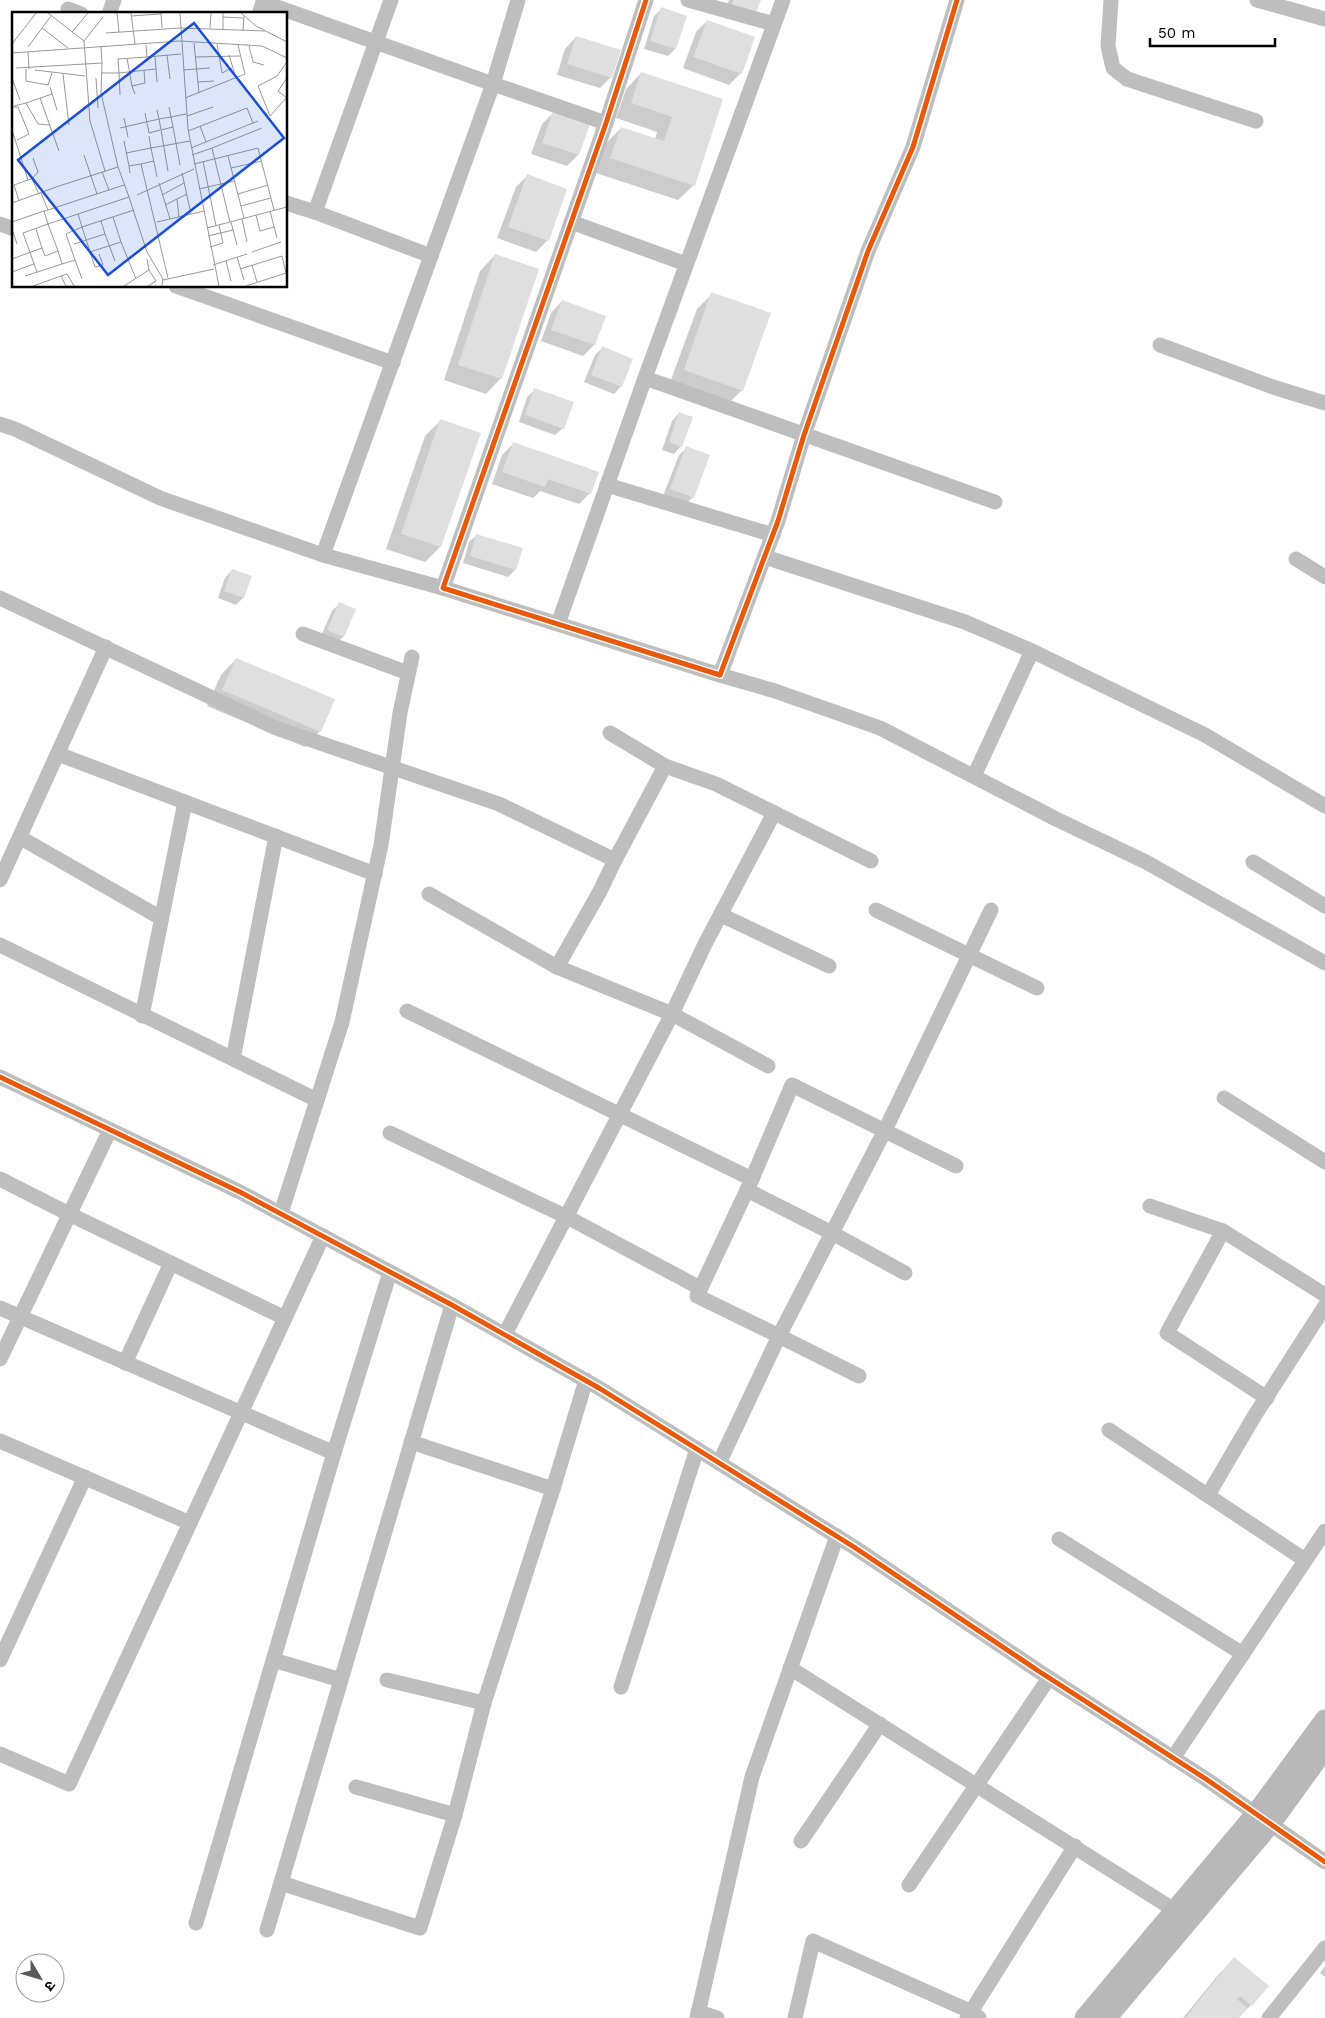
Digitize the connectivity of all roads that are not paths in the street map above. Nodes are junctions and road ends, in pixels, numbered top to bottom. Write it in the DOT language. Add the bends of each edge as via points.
graph roads {
  1 [pos="114,0"];
  2 [pos="391,0"];
  3 [pos="518,0"];
  4 [pos="646,0"];
  5 [pos="688,0"];
  6 [pos="783,0"];
  7 [pos="957,0"];
  8 [pos="1111,0"];
  9 [pos="1257,0"];
  10 [pos="259,5"];
  11 [pos="110,12"];
  12 [pos="281,12"];
  13 [pos="288,14"];
  14 [pos="1325,19"];
  15 [pos="774,24"];
  16 [pos="376,42"];
  17 [pos="493,84"];
  18 [pos="1256,121"];
  19 [pos="606,123"];
  20 [pos="288,203"];
  21 [pos="315,212"];
  22 [pos="571,222"];
  23 [pos="0,224"];
  24 [pos="12,228"];
  25 [pos="431,256"];
  26 [pos="686,264"];
  27 [pos="182,288"];
  28 [pos="1160,345"];
  29 [pos="393,363"];
  30 [pos="645,378"];
  31 [pos="1325,403"];
  32 [pos="0,424"];
  33 [pos="804,435"];
  34 [pos="607,485"];
  35 [pos="996,502"];
  36 [pos="773,535"];
  37 [pos="323,555"];
  38 [pos="765,557"];
  39 [pos="1296,559"];
  40 [pos="1325,577"];
  41 [pos="443,588"];
  42 [pos="0,598"];
  43 [pos="558,624"];
  44 [pos="303,634"];
  45 [pos="106,648"];
  46 [pos="1032,651"];
  47 [pos="412,657"];
  48 [pos="408,673"];
  49 [pos="720,675"];
  50 [pos="610,733"];
  51 [pos="58,754"];
  52 [pos="664,766"];
  53 [pos="392,767"];
  54 [pos="974,776"];
  55 [pos="185,802"];
  56 [pos="1325,806"];
  57 [pos="774,813"];
  58 [pos="276,836"];
  59 [pos="20,838"];
  60 [pos="615,860"];
  61 [pos="870,861"];
  62 [pos="1253,862"];
  63 [pos="375,874"];
  64 [pos="0,880"];
  65 [pos="429,894"];
  66 [pos="1325,906"];
  67 [pos="876,910"];
  68 [pos="991,910"];
  69 [pos="722,915"];
  70 [pos="161,918"];
  71 [pos="0,945"];
  72 [pos="970,955"];
  73 [pos="1325,962"];
  74 [pos="829,966"];
  75 [pos="557,967"];
  76 [pos="1037,988"];
  77 [pos="407,1011"];
  78 [pos="672,1014"];
  79 [pos="142,1016"];
  80 [pos="233,1059"];
  81 [pos="768,1066"];
  82 [pos="0,1077"];
  83 [pos="1224,1098"];
  84 [pos="317,1100"];
  85 [pos="619,1114"];
  86 [pos="110,1130"];
  87 [pos="884,1132"];
  88 [pos="390,1133"];
  89 [pos="1325,1162"];
  90 [pos="956,1166"];
  91 [pos="0,1179"];
  92 [pos="749,1185"];
  93 [pos="1150,1206"];
  94 [pos="281,1213"];
  95 [pos="69,1214"];
  96 [pos="566,1217"];
  97 [pos="1223,1230"];
  98 [pos="832,1233"];
  99 [pos="322,1236"];
  100 [pos="171,1263"];
  101 [pos="390,1272"];
  102 [pos="905,1273"];
  103 [pos="700,1288"];
  104 [pos="1325,1295"];
  105 [pos="452,1304"];
  106 [pos="1325,1306"];
  107 [pos="0,1308"];
  108 [pos="19,1317"];
  109 [pos="285,1318"];
  110 [pos="505,1334"];
  111 [pos="779,1336"];
  112 [pos="0,1359"];
  113 [pos="125,1363"];
  114 [pos="859,1376"];
  115 [pos="586,1380"];
  116 [pos="1266,1398"];
  117 [pos="240,1413"];
  118 [pos="1109,1430"];
  119 [pos="0,1441"];
  120 [pos="411,1442"];
  121 [pos="697,1449"];
  122 [pos="334,1453"];
  123 [pos="719,1463"];
  124 [pos="85,1477"];
  125 [pos="553,1489"];
  126 [pos="1208,1496"];
  127 [pos="190,1523"];
  128 [pos="1325,1531"];
  129 [pos="837,1536"];
  130 [pos="1059,1539"];
  131 [pos="1306,1560"];
  132 [pos="1243,1654"];
  133 [pos="0,1660"];
  134 [pos="273,1660"];
  135 [pos="790,1668"];
  136 [pos="1048,1678"];
  137 [pos="341,1680"];
  138 [pos="387,1680"];
  139 [pos="621,1687"];
  140 [pos="484,1703"];
  141 [pos="1325,1720"];
  142 [pos="880,1724"];
  143 [pos="1325,1748"];
  144 [pos="0,1754"];
  145 [pos="1174,1758"];
  146 [pos="978,1785"];
  147 [pos="356,1787"];
  148 [pos="455,1815"];
  149 [pos="1263,1819"];
  150 [pos="801,1841"];
  151 [pos="1075,1846"];
  152 [pos="1325,1862"];
  153 [pos="281,1883"];
  154 [pos="909,1885"];
  155 [pos="1176,1911"];
  156 [pos="196,1923"];
  157 [pos="267,1930"];
  158 [pos="1325,1948"];
  159 [pos="1273,2013"];
  160 [pos="698,2015"];
  161 [pos="973,2016"];
  162 [pos="717,2018"];
  163 [pos="795,2018"];
  164 [pos="1085,2018"];
  165 [pos="1106,2018"];
  166 [pos="1289,2018"];
  1 -- 11 [label="street"];
  2 -- 16 [label="street"];
  3 -- 17 [label="street"];
  4 -- 19 [label="street"];
  5 -- 15 [label="street"];
  6 -- 15 [label="street"];
  7 -- 33 [label="street" via="913,147 868,251"];
  8 -- 18 [label="street" via="1108,46 1113,68 1127,79"];
  9 -- 14 [label="street"];
  10 -- 12 [label="street"];
  13 -- 16 [label="street"];
  15 -- 26 [label="street"];
  16 -- 17 [label="street"];
  16 -- 21 [label="street"];
  17 -- 19 [label="street"];
  17 -- 25 [label="street"];
  19 -- 22 [label="street"];
  20 -- 21 [label="street"];
  21 -- 25 [label="street"];
  22 -- 26 [label="street"];
  22 -- 41 [label="street"];
  23 -- 24 [label="street"];
  25 -- 29 [label="street"];
  26 -- 30 [label="street"];
  27 -- 29 [label="street"];
  28 -- 31 [label="street"];
  29 -- 37 [label="street"];
  30 -- 33 [label="street"];
  30 -- 34 [label="street"];
  32 -- 37 [label="street" via="160,498"];
  33 -- 35 [label="street"];
  33 -- 36 [label="street"];
  34 -- 36 [label="street"];
  34 -- 43 [label="street"];
  36 -- 38 [label="street"];
  37 -- 41 [label="street"];
  38 -- 46 [label="street" via="965,622"];
  38 -- 49 [label="street"];
  39 -- 40 [label="street"];
  41 -- 43 [label="street"];
  42 -- 45 [label="street"];
  43 -- 49 [label="street"];
  44 -- 48 [label="street"];
  45 -- 51 [label="street"];
  45 -- 53 [label="street" via="276,728"];
  46 -- 54 [label="street"];
  46 -- 56 [label="street" via="1205,735"];
  47 -- 48 [label="street"];
  48 -- 53 [label="street"];
  49 -- 54 [label="street" via="880,728"];
  50 -- 52 [label="street"];
  51 -- 55 [label="street"];
  51 -- 59 [label="street"];
  52 -- 57 [label="street" via="716,784"];
  52 -- 60 [label="street"];
  53 -- 60 [label="street" via="499,804"];
  53 -- 63 [label="street"];
  54 -- 73 [label="street" via="1146,862"];
  55 -- 58 [label="street"];
  55 -- 70 [label="street"];
  57 -- 61 [label="street"];
  57 -- 69 [label="street"];
  58 -- 63 [label="street"];
  58 -- 80 [label="street"];
  59 -- 64 [label="street"];
  59 -- 70 [label="street"];
  60 -- 75 [label="street"];
  62 -- 66 [label="street"];
  63 -- 84 [label="street" via="342,1022"];
  65 -- 75 [label="street"];
  67 -- 72 [label="street"];
  68 -- 72 [label="street"];
  69 -- 74 [label="street"];
  69 -- 78 [label="street"];
  70 -- 79 [label="street"];
  71 -- 79 [label="street"];
  72 -- 76 [label="street"];
  72 -- 87 [label="street"];
  75 -- 78 [label="street"];
  77 -- 85 [label="street"];
  78 -- 81 [label="street"];
  78 -- 85 [label="street"];
  79 -- 80 [label="street"];
  80 -- 84 [label="street"];
  82 -- 86 [label="street"];
  83 -- 89 [label="street"];
  84 -- 94 [label="street"];
  85 -- 92 [label="street"];
  85 -- 96 [label="street"];
  86 -- 94 [label="street"];
  86 -- 95 [label="street"];
  87 -- 90 [label="street"];
  87 -- 92 [label="street" via="792,1085"];
  87 -- 98 [label="street"];
  88 -- 96 [label="street"];
  91 -- 95 [label="street"];
  92 -- 98 [label="street"];
  92 -- 103 [label="street"];
  93 -- 97 [label="street"];
  94 -- 99 [label="street"];
  95 -- 100 [label="street"];
  95 -- 108 [label="street"];
  96 -- 103 [label="street"];
  96 -- 110 [label="street"];
  97 -- 104 [label="street"];
  97 -- 116 [label="street" via="1167,1332"];
  98 -- 102 [label="street"];
  98 -- 111 [label="street"];
  99 -- 101 [label="street"];
  99 -- 109 [label="street"];
  100 -- 109 [label="street"];
  100 -- 113 [label="street"];
  101 -- 105 [label="street"];
  101 -- 122 [label="street"];
  103 -- 111 [label="street" via="696,1296"];
  105 -- 110 [label="street"];
  105 -- 120 [label="street"];
  106 -- 116 [label="street"];
  107 -- 108 [label="street"];
  108 -- 112 [label="street"];
  108 -- 113 [label="street"];
  109 -- 117 [label="street"];
  110 -- 115 [label="street"];
  111 -- 114 [label="street"];
  111 -- 123 [label="street"];
  113 -- 117 [label="street"];
  115 -- 121 [label="street"];
  115 -- 125 [label="street"];
  116 -- 126 [label="street"];
  117 -- 122 [label="street"];
  117 -- 127 [label="street"];
  118 -- 126 [label="street"];
  119 -- 124 [label="street"];
  120 -- 125 [label="street"];
  120 -- 137 [label="street"];
  121 -- 123 [label="street"];
  121 -- 139 [label="street"];
  122 -- 134 [label="street"];
  123 -- 129 [label="street"];
  124 -- 127 [label="street"];
  124 -- 133 [label="street"];
  125 -- 140 [label="street"];
  126 -- 131 [label="street"];
  127 -- 144 [label="street" via="69,1784"];
  128 -- 131 [label="street"];
  129 -- 135 [label="street"];
  129 -- 136 [label="street"];
  130 -- 132 [label="street"];
  131 -- 132 [label="street"];
  132 -- 145 [label="street"];
  134 -- 137 [label="street"];
  134 -- 156 [label="street"];
  135 -- 142 [label="street"];
  135 -- 160 [label="street" via="752,1777"];
  136 -- 145 [label="street"];
  136 -- 146 [label="street"];
  137 -- 153 [label="street"];
  138 -- 140 [label="street"];
  140 -- 148 [label="street"];
  141 -- 149 [label="main road"];
  142 -- 146 [label="street"];
  142 -- 150 [label="street"];
  143 -- 149 [label="main road"];
  145 -- 149 [label="street"];
  146 -- 151 [label="street"];
  146 -- 154 [label="street"];
  147 -- 148 [label="street"];
  148 -- 153 [label="street" via="420,1928"];
  149 -- 152 [label="street"];
  149 -- 155 [label="main road"];
  149 -- 165 [label="main road"];
  151 -- 155 [label="street"];
  151 -- 161 [label="street"];
  153 -- 157 [label="street"];
  155 -- 164 [label="main road"];
  158 -- 159 [label="street"];
  159 -- 166 [label="street"];
  160 -- 162 [label="street"];
  161 -- 163 [label="street" via="812,1941"];
}
